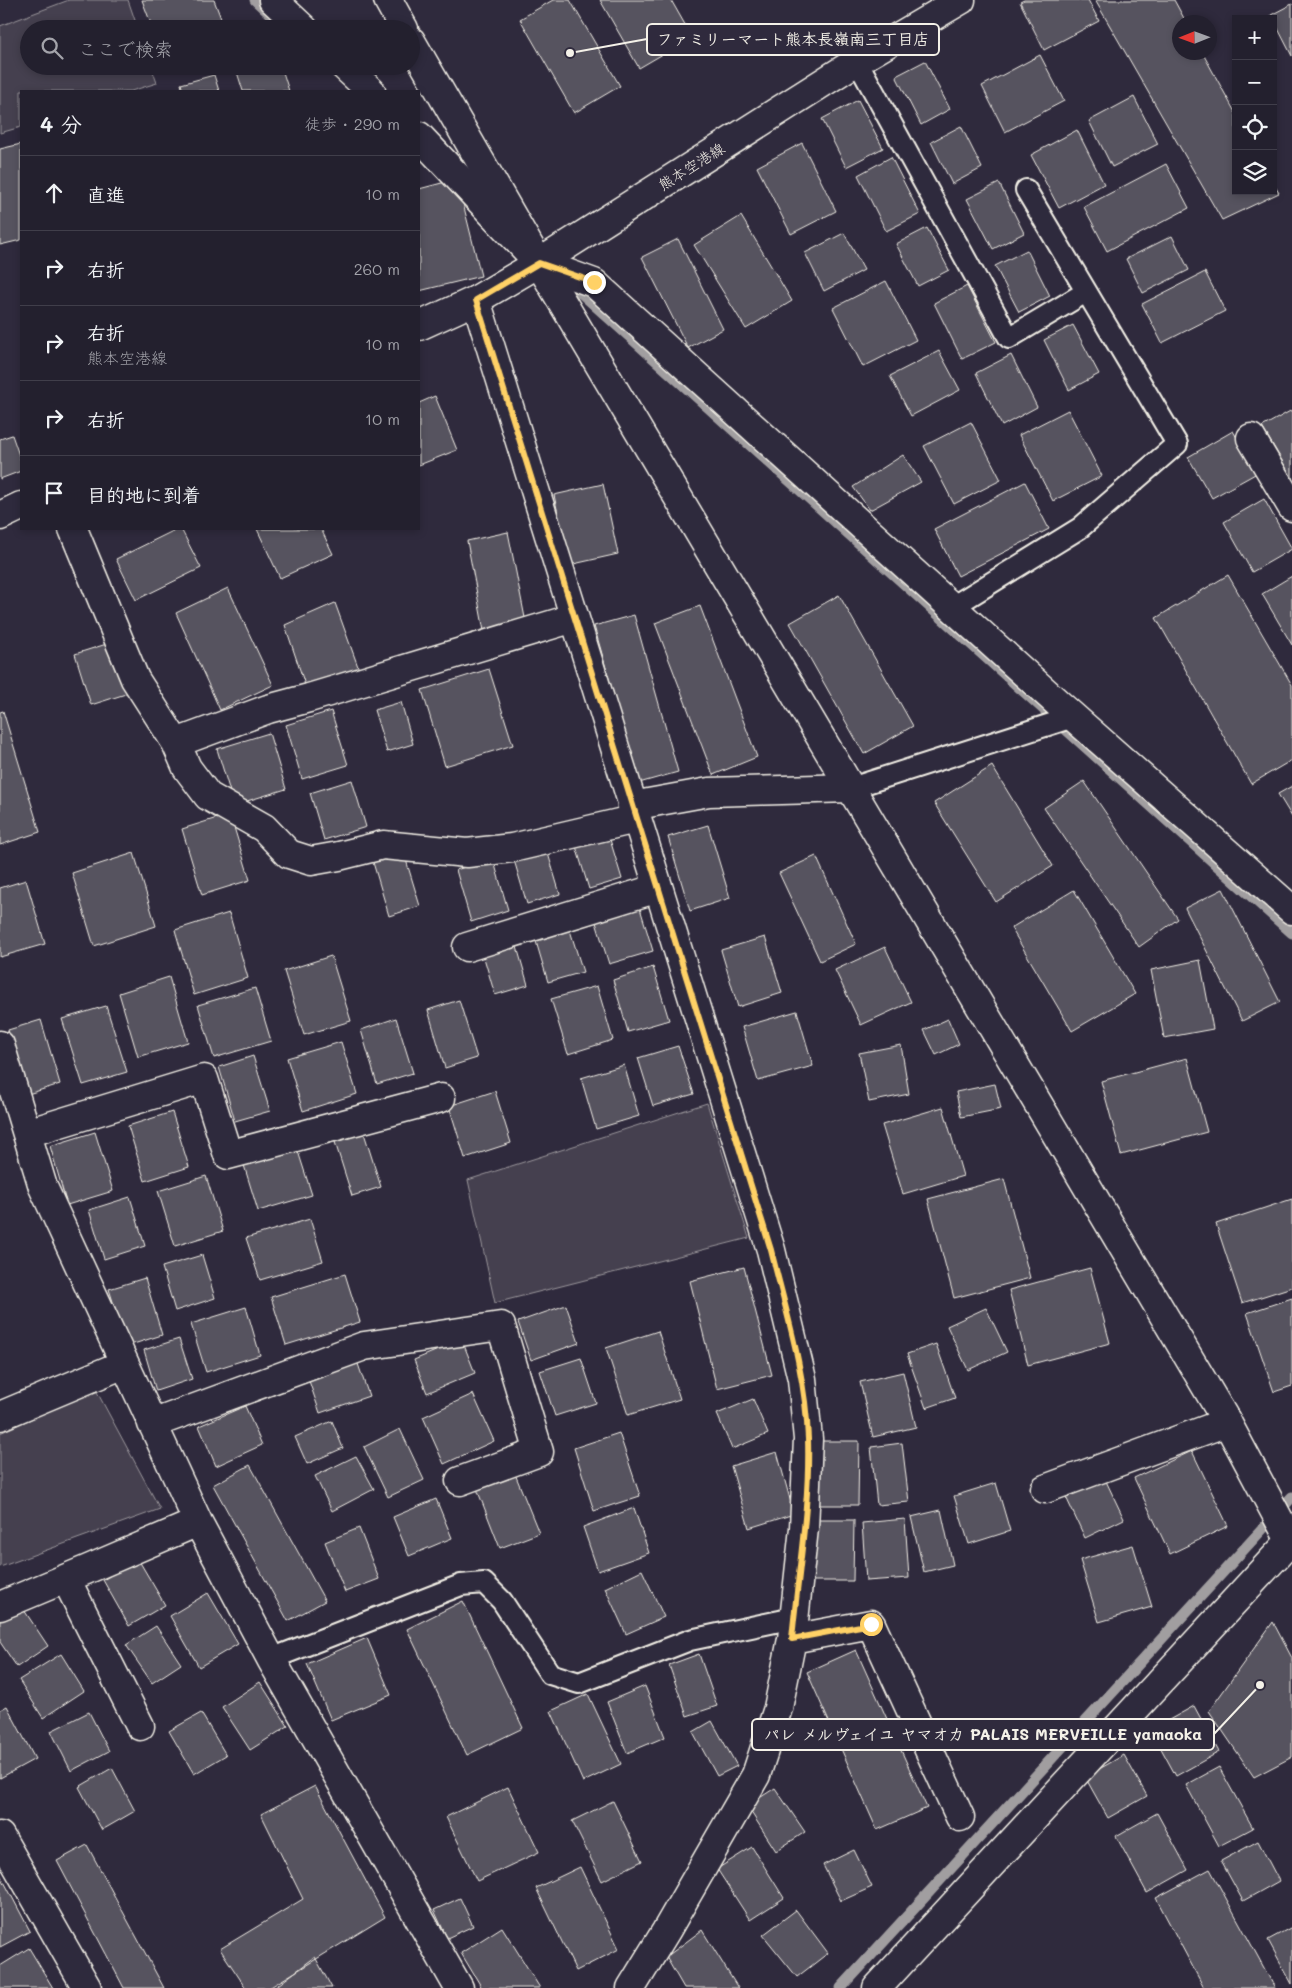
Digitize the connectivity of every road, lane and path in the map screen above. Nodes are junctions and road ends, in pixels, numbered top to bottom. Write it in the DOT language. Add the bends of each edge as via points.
graph roads {
  1 [pos="273,0"];
  2 [pos="388,0"];
  3 [pos="961,0"];
  4 [pos="294,20"];
  5 [pos="399,20"];
  6 [pos="420,57"];
  7 [pos="857,62"];
  8 [pos="354,75"];
  9 [pos="370,90"];
  10 [pos="420,137"];
  11 [pos="1026,190"];
  12 [pos="539,263"];
  13 [pos="1086,292"];
  14 [pos="476,300"];
  15 [pos="420,326"];
  16 [pos="1251,438"];
  17 [pos="20,506"];
  18 [pos="1292,506"];
  19 [pos="0,516"];
  20 [pos="74,530"];
  21 [pos="952,606"];
  22 [pos="574,618"];
  23 [pos="1073,717"];
  24 [pos="176,744"];
  25 [pos="851,788"];
  26 [pos="634,813"];
  27 [pos="658,888"];
  28 [pos="1292,910"];
  29 [pos="467,947"];
  30 [pos="0,1046"];
  31 [pos="441,1098"];
  32 [pos="26,1132"];
  33 [pos="124,1364"];
  34 [pos="0,1416"];
  35 [pos="1227,1422"];
  36 [pos="152,1424"];
  37 [pos="460,1481"];
  38 [pos="1045,1489"];
  39 [pos="198,1522"];
  40 [pos="1291,1541"];
  41 [pos="66,1579"];
  42 [pos="0,1606"];
  43 [pos="793,1629"];
  44 [pos="271,1659"];
  45 [pos="140,1726"];
  46 [pos="960,1817"];
  47 [pos="0,1836"];
  48 [pos="87,1988"];
  49 [pos="459,1988"];
  50 [pos="631,1988"];
  51 [pos="877,1988"];
  1 -- 4 [label="street"];
  2 -- 5 [label="street"];
  3 -- 7 [label="street, 熊本空港線"];
  6 -- 12 [label="street"];
  7 -- 12 [label="street, 熊本空港線"];
  7 -- 13 [label="lane" via="1009,338"];
  8 -- 9 [label="street"];
  10 -- 12 [label="street"];
  11 -- 13 [label="lane"];
  12 -- 14 [label="street, 熊本空港線"];
  12 -- 21 [label="street" via="594,282"];
  12 -- 25 [label="street"];
  13 -- 21 [label="lane" via="1177,444 1080,528"];
  14 -- 15 [label="street, 熊本空港線"];
  14 -- 22 [label="street"];
  16 -- 18 [label="street"];
  17 -- 19 [label="street"];
  20 -- 24 [label="street" via="135,680"];
  21 -- 23 [label="street"];
  22 -- 24 [label="street" via="268,708"];
  22 -- 26 [label="street"];
  23 -- 25 [label="lane"];
  23 -- 28 [label="street"];
  24 -- 26 [label="street" via="187,768 208,796 264,828 289,854 311,860 383,845 467,853 512,848"];
  25 -- 26 [label="street" via="709,792"];
  25 -- 35 [label="street"];
  26 -- 27 [label="street"];
  27 -- 29 [label="street"];
  27 -- 43 [label="street" via="771,1250 802,1379 808,1438 804,1528"];
  30 -- 32 [label="street"];
  31 -- 32 [label="street" via="228,1155 204,1079"];
  32 -- 33 [label="street" via="43,1187"];
  33 -- 34 [label="street"];
  33 -- 36 [label="street"];
  35 -- 38 [label="street"];
  35 -- 40 [label="street"];
  36 -- 37 [label="street" via="364,1346 501,1326 539,1452"];
  36 -- 39 [label="street"];
  39 -- 41 [label="street"];
  39 -- 44 [label="street"];
  40 -- 51 [label="street"];
  41 -- 42 [label="street"];
  41 -- 45 [label="street"];
  43 -- 44 [label="lane" via="690,1640 579,1683 550,1674 502,1601 484,1583 461,1585"];
  43 -- 46 [label="street" via="871,1624"];
  43 -- 50 [label="street" via="778,1708 756,1775"];
  44 -- 49 [label="street"];
  47 -- 48 [label="street"];
}
